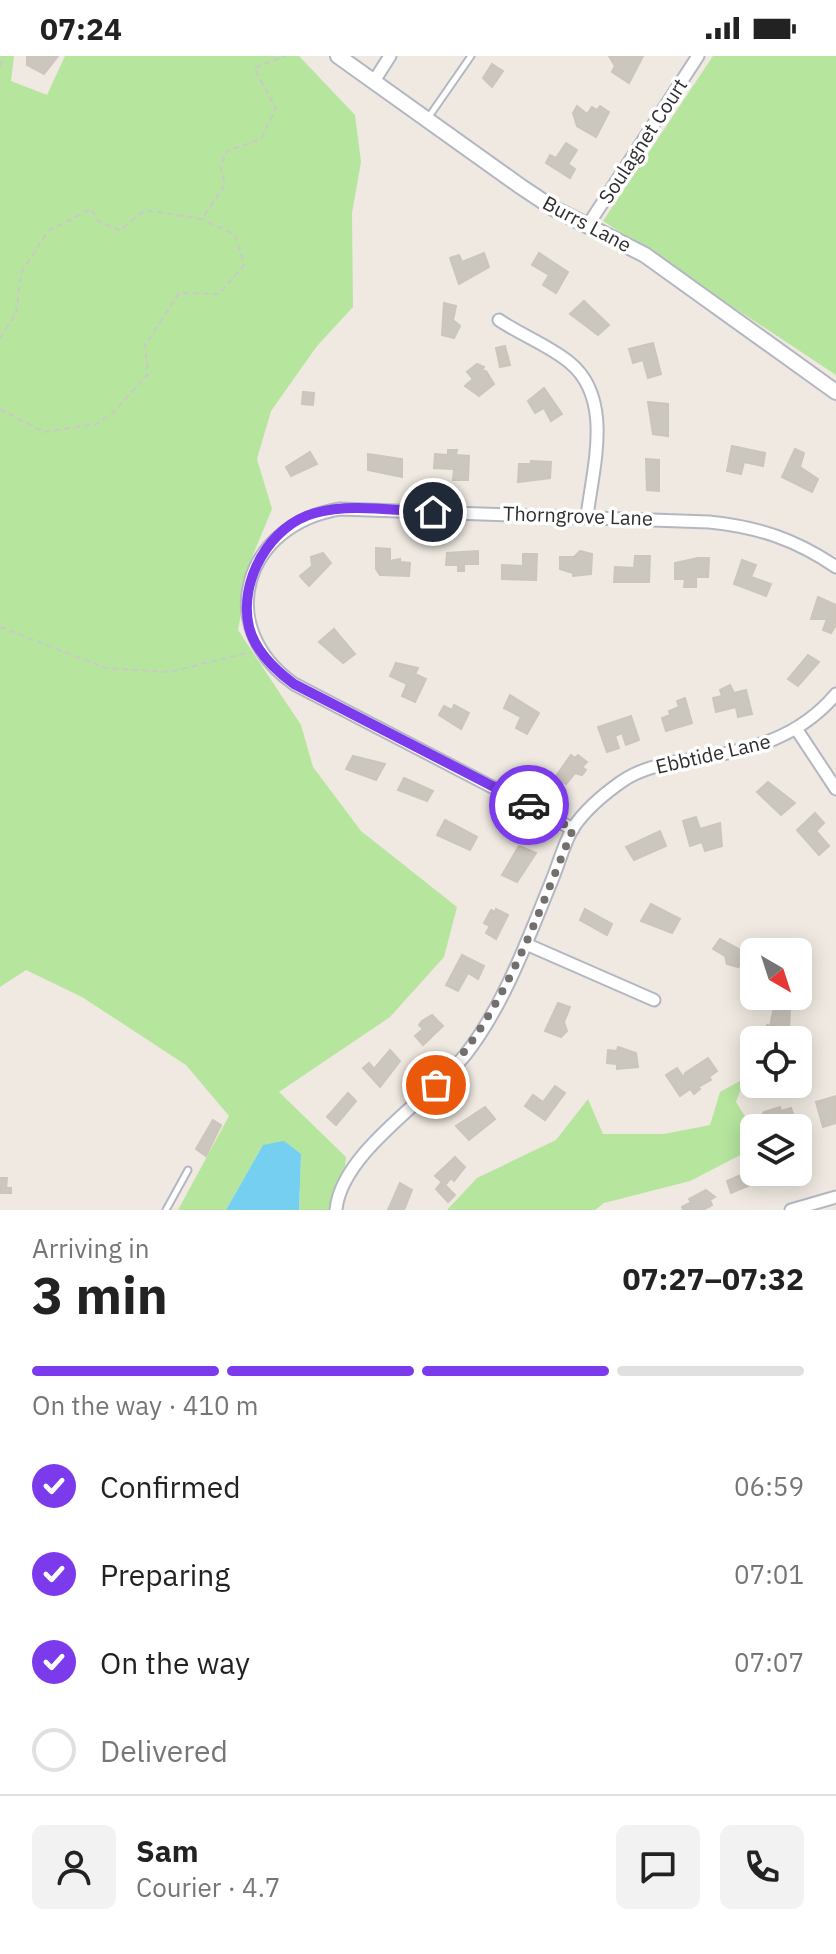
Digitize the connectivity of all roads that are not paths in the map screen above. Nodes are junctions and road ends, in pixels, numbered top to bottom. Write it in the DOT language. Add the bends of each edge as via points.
graph roads {
  1 [pos="338,56"];
  2 [pos="390,56"];
  3 [pos="471,56"];
  4 [pos="698,56"];
  5 [pos="374,81"];
  6 [pos="427,119"];
  7 [pos="588,225"];
  8 [pos="499,320"];
  9 [pos="836,392"];
  10 [pos="587,516"];
  11 [pos="836,567"];
  12 [pos="836,694"];
  13 [pos="797,730"];
  14 [pos="836,789"];
  15 [pos="573,829"];
  16 [pos="526,944"];
  17 [pos="654,1000"];
  18 [pos="188,1170"];
  19 [pos="836,1197"];
  20 [pos="166,1210"];
  21 [pos="336,1210"];
  22 [pos="791,1210"];
  1 -- 5 [label="street, Burrs Lane"];
  2 -- 5 [label="street"];
  3 -- 6 [label="lane"];
  4 -- 7 [label="street, Soulagnet Court"];
  5 -- 6 [label="street, Burrs Lane"];
  6 -- 7 [label="street, Burrs Lane" via="520,186"];
  7 -- 9 [label="street, Burrs Lane" via="667,270"];
  8 -- 10 [label="street" via="569,362 586,381 598,419"];
  10 -- 11 [label="street, Thorngrove Lane" via="749,526 780,535"];
  10 -- 15 [label="street, Thorngrove Lane" via="340,509 313,513 287,527 252,574 249,627 275,670 294,684"];
  12 -- 13 [label="street, Ebbtide Lane"];
  13 -- 14 [label="street"];
  13 -- 15 [label="street, Ebbtide Lane" via="734,753 638,773 599,800"];
  15 -- 16 [label="street, Ebbtide Lane"];
  16 -- 17 [label="street"];
  16 -- 21 [label="street, Ebbtide Lane" via="466,1054 355,1165 337,1195"];
  18 -- 20 [label="lane"];
  19 -- 22 [label="street"];
}
